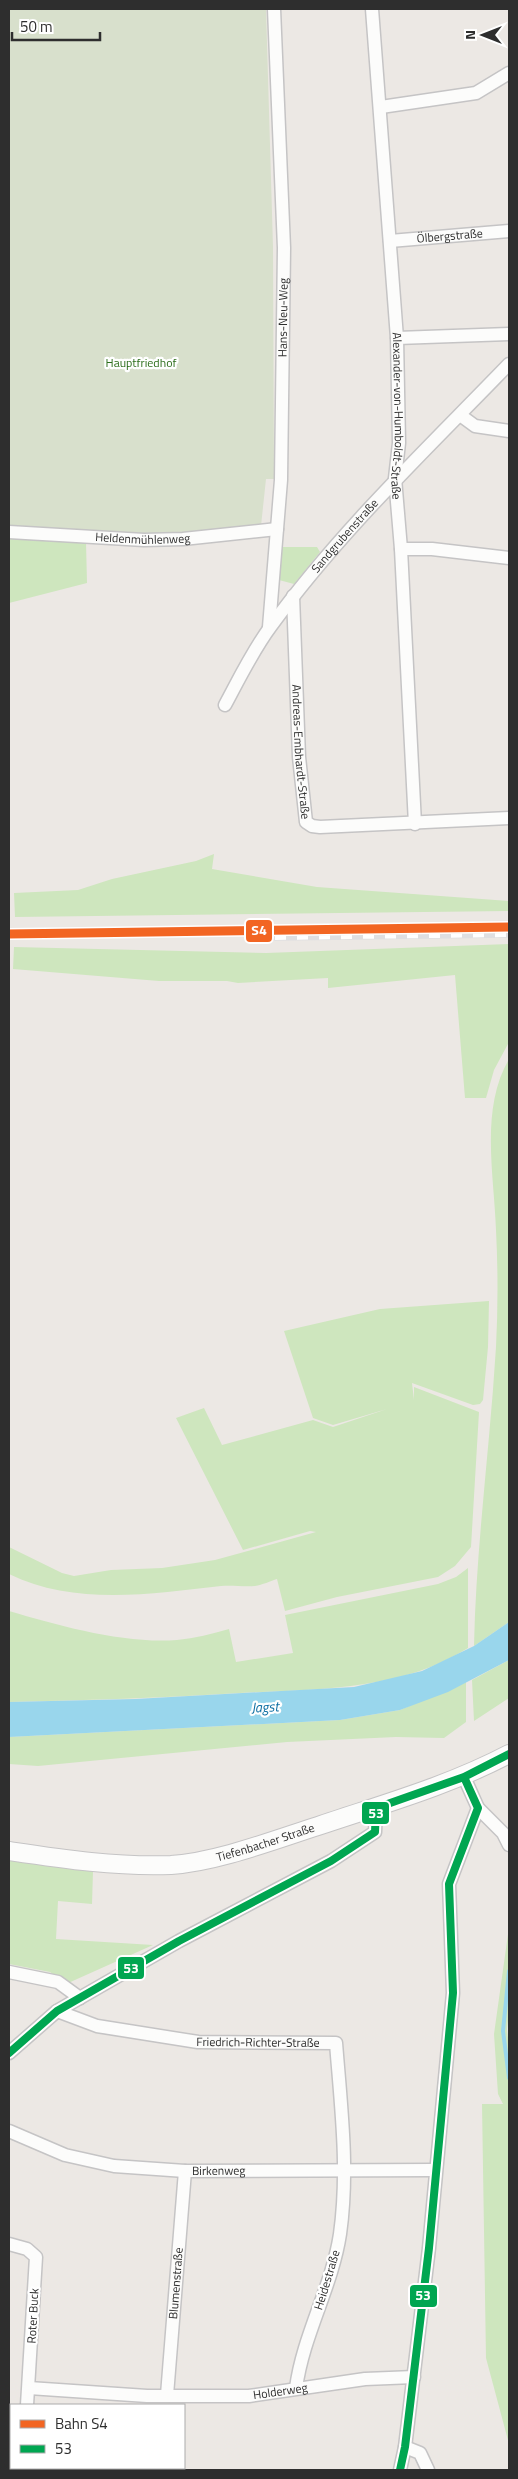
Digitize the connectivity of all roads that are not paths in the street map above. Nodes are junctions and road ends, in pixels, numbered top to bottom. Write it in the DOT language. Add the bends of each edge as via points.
graph roads {
  1 [pos="274,9"];
  2 [pos="372,9"];
  3 [pos="509,73"];
  4 [pos="381,108"];
  5 [pos="509,232"];
  6 [pos="390,241"];
  7 [pos="509,334"];
  8 [pos="397,338"];
  9 [pos="509,364"];
  10 [pos="460,415"];
  11 [pos="509,431"];
  12 [pos="396,478"];
  13 [pos="277,529"];
  14 [pos="9,532"];
  15 [pos="401,549"];
  16 [pos="509,558"];
  17 [pos="293,596"];
  18 [pos="269,627"];
  19 [pos="225,705"];
  20 [pos="509,818"];
  21 [pos="415,824"];
  22 [pos="509,1754"];
  23 [pos="464,1777"];
  24 [pos="376,1808"];
  25 [pos="478,1808"];
  26 [pos="509,1845"];
  27 [pos="9,1851"];
  28 [pos="9,1972"];
  29 [pos="80,1998"];
  30 [pos="57,2011"];
  31 [pos="9,2053"];
  32 [pos="9,2131"];
  33 [pos="346,2170"];
  34 [pos="435,2170"];
  35 [pos="185,2171"];
  36 [pos="9,2244"];
  37 [pos="414,2377"];
  38 [pos="29,2388"];
  39 [pos="296,2388"];
  40 [pos="167,2395"];
  41 [pos="146,2401"];
  42 [pos="27,2404"];
  43 [pos="405,2447"];
  44 [pos="400,2470"];
  45 [pos="428,2470"];
  1 -- 13 [label="street, Hans-Neu-Weg" via="284,248 281,480"];
  2 -- 4 [label="street, Alexander-von-Humboldt-Straße"];
  3 -- 4 [label="street" via="476,93"];
  4 -- 6 [label="street, Alexander-von-Humboldt-Straße"];
  5 -- 6 [label="street, Ölbergstraße"];
  6 -- 8 [label="street, Alexander-von-Humboldt-Straße"];
  7 -- 8 [label="street"];
  8 -- 12 [label="street, Alexander-von-Humboldt-Straße"];
  9 -- 10 [label="street, Sandgrubenstraße"];
  10 -- 11 [label="street" via="475,426"];
  10 -- 12 [label="street, Sandgrubenstraße"];
  12 -- 15 [label="street, Alexander-von-Humboldt-Straße"];
  12 -- 17 [label="street, Sandgrubenstraße"];
  13 -- 14 [label="street, Heldenmühlenweg" via="144,540"];
  13 -- 18 [label="street, Hans-Neu-Weg"];
  15 -- 16 [label="street" via="432,549"];
  15 -- 21 [label="street, Alexander-von-Humboldt-Straße"];
  17 -- 18 [label="street, Sandgrubenstraße"];
  17 -- 21 [label="street, Andreas-Embhardt-Straße" via="299,757 306,822 320,827"];
  18 -- 19 [label="street, Sandgrubenstraße"];
  20 -- 21 [label="street, Andreas-Embhardt-Straße"];
  22 -- 23 [label="main road, Tiefenbacher Straße"];
  23 -- 24 [label="main road, Tiefenbacher Straße"];
  23 -- 25 [label="street"];
  24 -- 27 [label="main road, Tiefenbacher Straße" via="268,1842 174,1864 102,1863"];
  24 -- 29 [label="street" via="375,1832 331,1861"];
  25 -- 26 [label="street" via="503,1833"];
  25 -- 34 [label="street" via="448,1884 453,1993"];
  28 -- 29 [label="street" via="58,1982"];
  29 -- 30 [label="street"];
  30 -- 31 [label="street"];
  30 -- 33 [label="street, Friedrich-Richter-Straße" via="97,2026 198,2042 336,2043"];
  32 -- 35 [label="street, Birkenweg" via="65,2155 114,2166"];
  33 -- 34 [label="street, Birkenweg"];
  33 -- 35 [label="street, Birkenweg"];
  33 -- 39 [label="street, Heidestraße" via="340,2235 330,2276 299,2360"];
  34 -- 37 [label="street"];
  35 -- 40 [label="street, Blumenstraße"];
  36 -- 38 [label="street, Roter Buck" via="27,2249 36,2257"];
  37 -- 39 [label="street, Holderweg" via="365,2379"];
  37 -- 43 [label="street"];
  38 -- 41 [label="street, Holderweg"];
  38 -- 42 [label="street, Roter Buck"];
  39 -- 40 [label="street, Holderweg" via="249,2396"];
  40 -- 41 [label="street, Holderweg"];
  43 -- 44 [label="street"];
  43 -- 45 [label="street" via="420,2453"];
}
